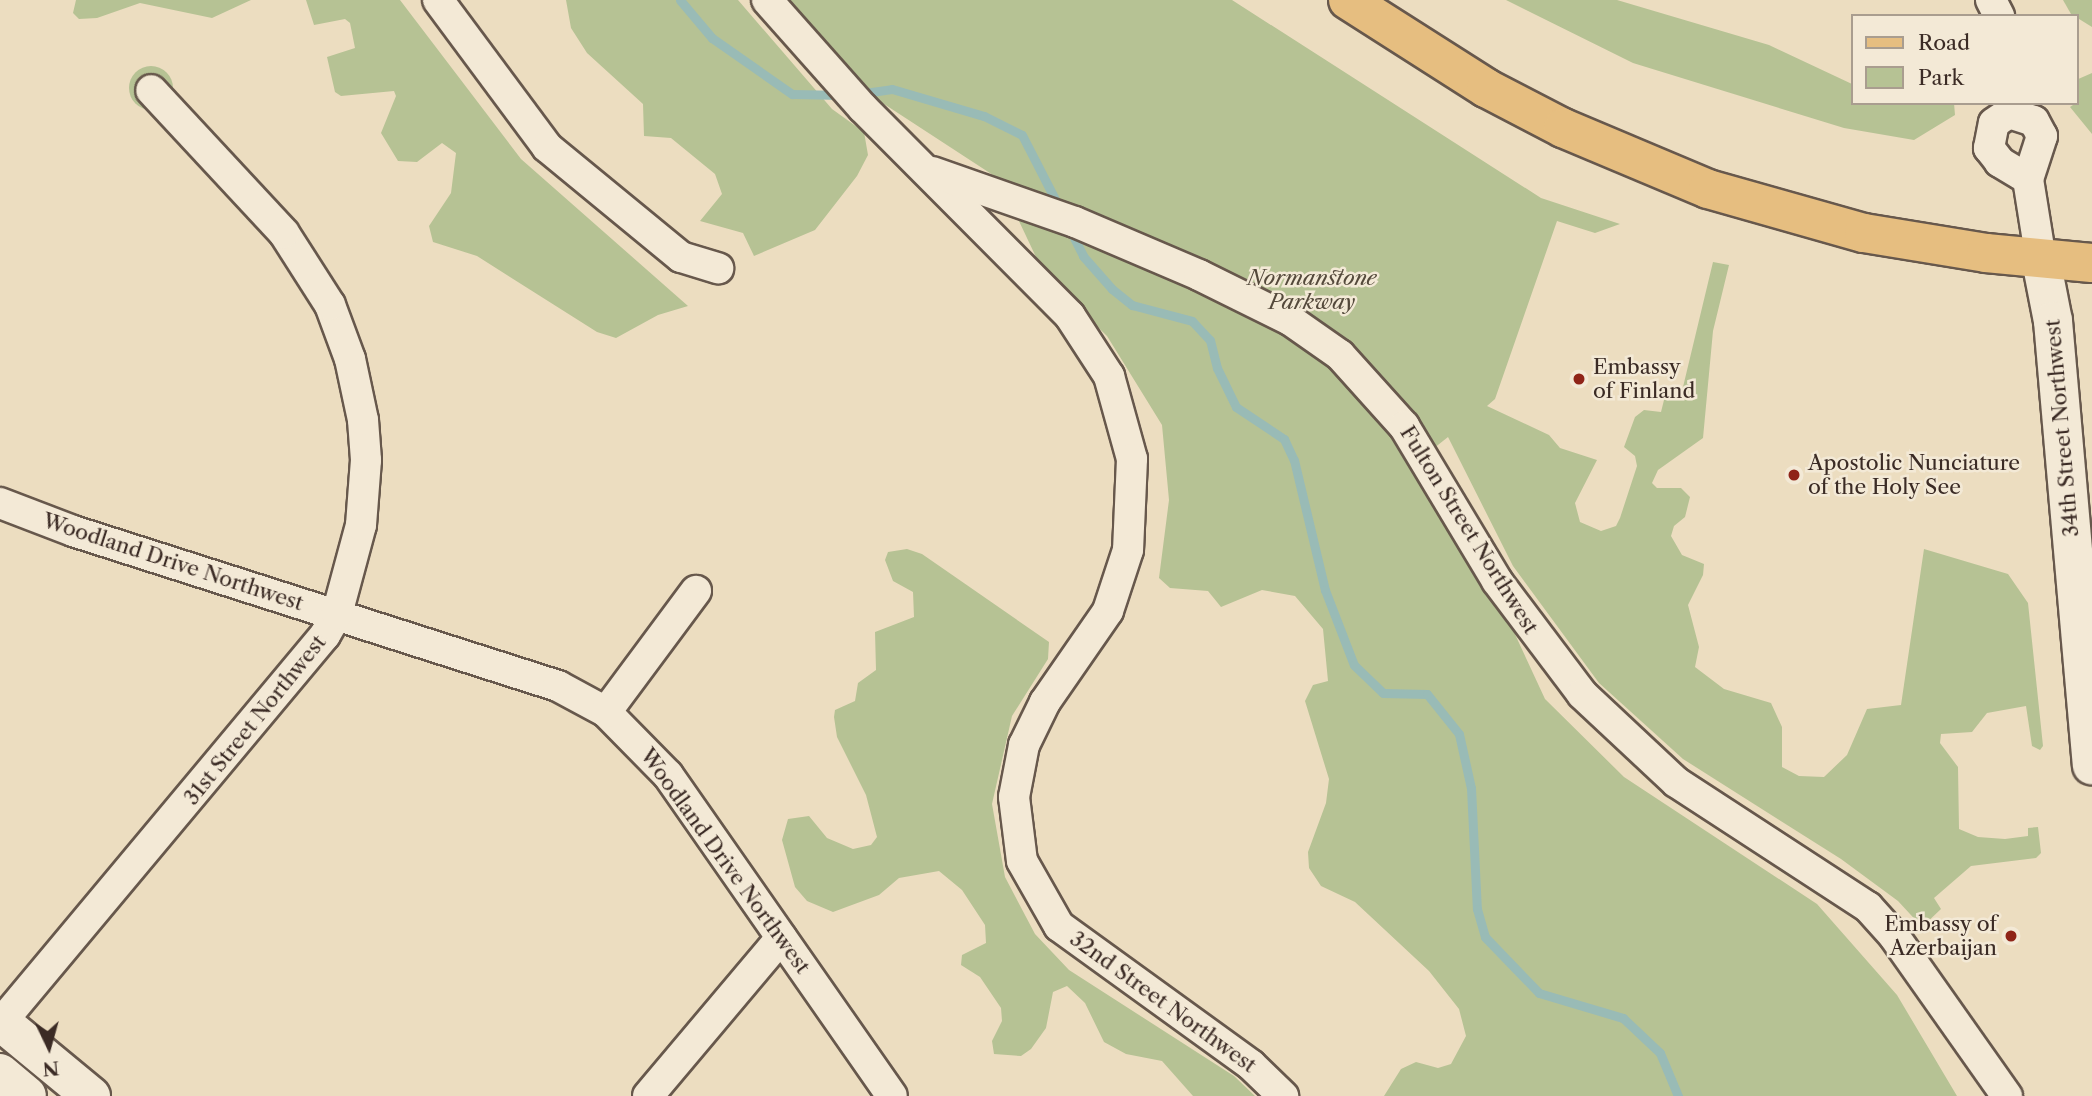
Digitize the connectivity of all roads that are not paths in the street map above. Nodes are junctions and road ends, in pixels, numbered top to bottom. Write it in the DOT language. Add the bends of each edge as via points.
graph roads {
  1 [pos="438,0"];
  2 [pos="767,0"];
  3 [pos="1348,0"];
  4 [pos="151,90"];
  5 [pos="1999,113"];
  6 [pos="932,172"];
  7 [pos="2028,178"];
  8 [pos="2041,260"];
  9 [pos="2092,263"];
  10 [pos="718,268"];
  11 [pos="0,503"];
  12 [pos="696,591"];
  13 [pos="337,614"];
  14 [pos="606,712"];
  15 [pos="2092,765"];
  16 [pos="781,938"];
  17 [pos="1,1023"];
  18 [pos="0,1073"];
  19 [pos="27,1096"];
  20 [pos="91,1096"];
  21 [pos="648,1096"];
  22 [pos="892,1096"];
  23 [pos="1283,1096"];
  24 [pos="2007,1096"];
  1 -- 10 [label="street" via="547,147 681,257"];
  2 -- 6 [label="street, 32nd Street Northwest" via="863,107"];
  3 -- 8 [label="main road" via="1486,88 1563,128 1708,189 1864,233"];
  4 -- 13 [label="street, 31st Street Northwest" via="284,233 311,270 345,342 360,401 366,481 356,548"];
  5 -- 7 [label="street" via="1994,156"];
  5 -- 7 [label="street" via="2034,121 2042,136"];
  6 -- 23 [label="street, 32nd Street Northwest" via="1039,281 1086,337 1115,390 1132,459 1132,523 1117,589 1097,630 1045,702 1024,745 1014,812 1022,861 1059,926 1251,1065"];
  6 -- 24 [label="street, Fulton Street Northwest" via="1075,222 1278,313 1349,363 1411,435 1497,581 1582,694 1676,782 1868,907 1894,936"];
  7 -- 8 [label="street"];
  8 -- 9 [label="main road"];
  8 -- 15 [label="main road, 34th Street Northwest" via="2053,321"];
  11 -- 13 [label="street, Woodland Drive Northwest" via="73,531"];
  12 -- 14 [label="street"];
  13 -- 14 [label="street, Woodland Drive Northwest" via="558,686"];
  13 -- 17 [label="street, 31st Street Northwest" via="307,659"];
  14 -- 16 [label="street, Woodland Drive Northwest" via="668,775"];
  16 -- 21 [label="street"];
  16 -- 22 [label="street, Woodland Drive Northwest"];
  17 -- 20 [label="main road"];
  18 -- 19 [label="main road"];
}
